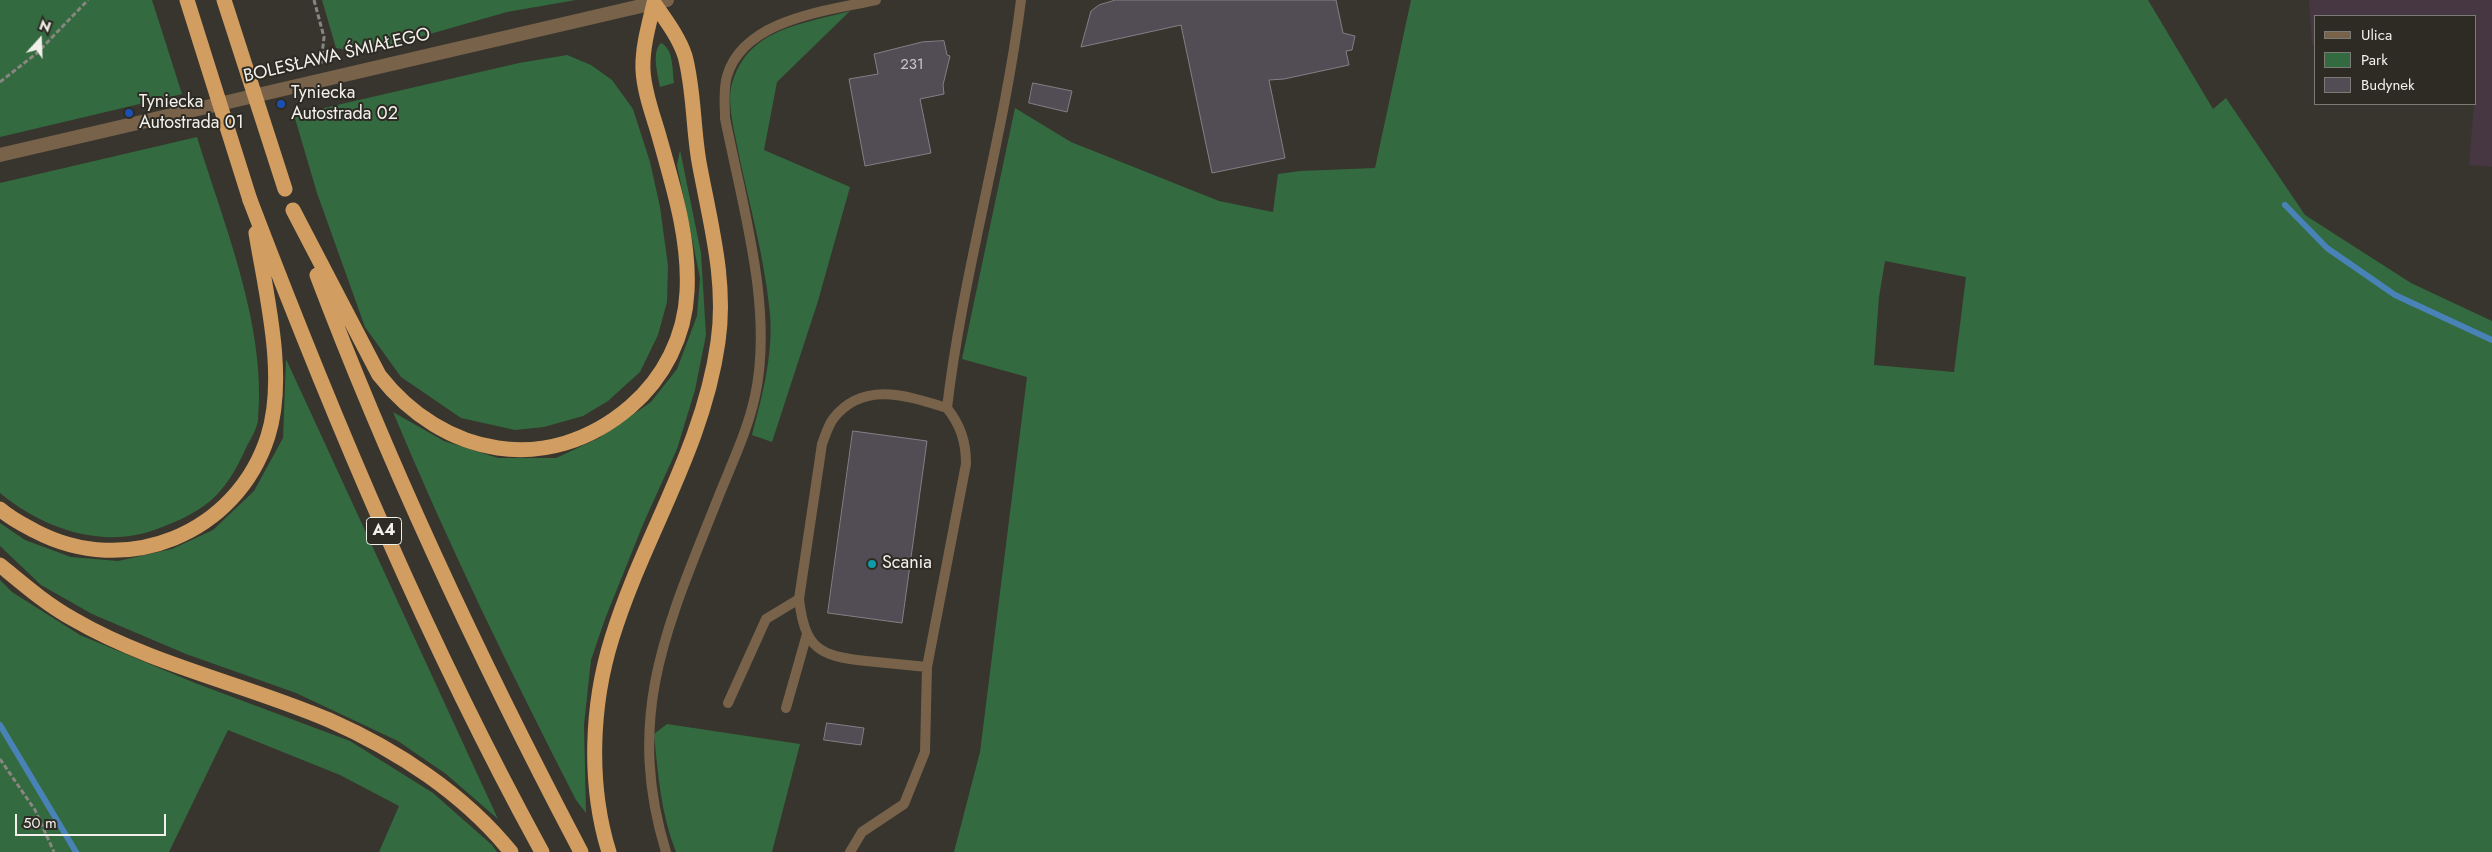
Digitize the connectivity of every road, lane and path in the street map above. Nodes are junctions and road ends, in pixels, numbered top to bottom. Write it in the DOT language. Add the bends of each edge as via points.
graph roads {
  1 [pos="88,0"];
  2 [pos="187,0"];
  3 [pos="224,0"];
  4 [pos="314,0"];
  5 [pos="876,0"];
  6 [pos="1021,0"];
  7 [pos="660,1"];
  8 [pos="322,80"];
  9 [pos="0,82"];
  10 [pos="0,155"];
  11 [pos="250,200"];
  12 [pos="292,210"];
  13 [pos="947,408"];
  14 [pos="0,509"];
  15 [pos="0,565"];
  16 [pos="799,598"];
  17 [pos="807,634"];
  18 [pos="927,667"];
  19 [pos="728,703"];
  20 [pos="786,708"];
  21 [pos="0,759"];
  22 [pos="54,852"];
  23 [pos="511,852"];
  24 [pos="542,852"];
  25 [pos="582,852"];
  26 [pos="609,852"];
  27 [pos="666,852"];
  28 [pos="850,852"];
  1 -- 9 [label="path" via="37,53"];
  2 -- 11 [label="highway, A4, bridge"];
  3 -- 12 [label="highway, A4, bridge"];
  4 -- 8 [label="path" via="324,38"];
  5 -- 27 [label="lane" via="769,28 748,42 735,58 727,76 725,118 757,287 762,342 755,397 746,428 679,599 653,686 650,785"];
  6 -- 13 [label="lane" via="1013,66 953,352"];
  7 -- 8 [label="street, BOLESŁAWA ŚMIAŁEGO"];
  7 -- 12 [label="highway" via="647,34 643,70 674,189 686,249 688,292 682,328 670,358 646,394 599,430 584,438 544,448 510,450 464,439 418,415 396,397 379,375"];
  7 -- 26 [label="highway" via="684,56 718,258 718,341 699,425 627,594 602,674 596,788"];
  8 -- 10 [label="street, BOLESŁAWA ŚMIAŁEGO"];
  11 -- 14 [label="highway" via="268,308 275,400 268,436 253,472 230,503 205,523 183,534 154,546 126,551 98,551 53,540"];
  11 -- 24 [label="highway, A4" via="317,374 408,585 467,710"];
  12 -- 25 [label="highway, A4" via="379,433 441,574 494,685"];
  13 -- 16 [label="lane" via="901,394 873,394 848,404 832,420 822,444"];
  13 -- 18 [label="lane" via="963,435 966,464"];
  15 -- 23 [label="highway" via="73,619 178,666 329,721 376,745 453,794"];
  16 -- 17 [label="lane"];
  16 -- 19 [label="lane" via="766,619"];
  17 -- 18 [label="lane" via="819,648 836,658"];
  17 -- 20 [label="lane"];
  18 -- 28 [label="lane" via="925,752 904,804 862,832"];
  21 -- 22 [label="path" via="35,810"];
}
